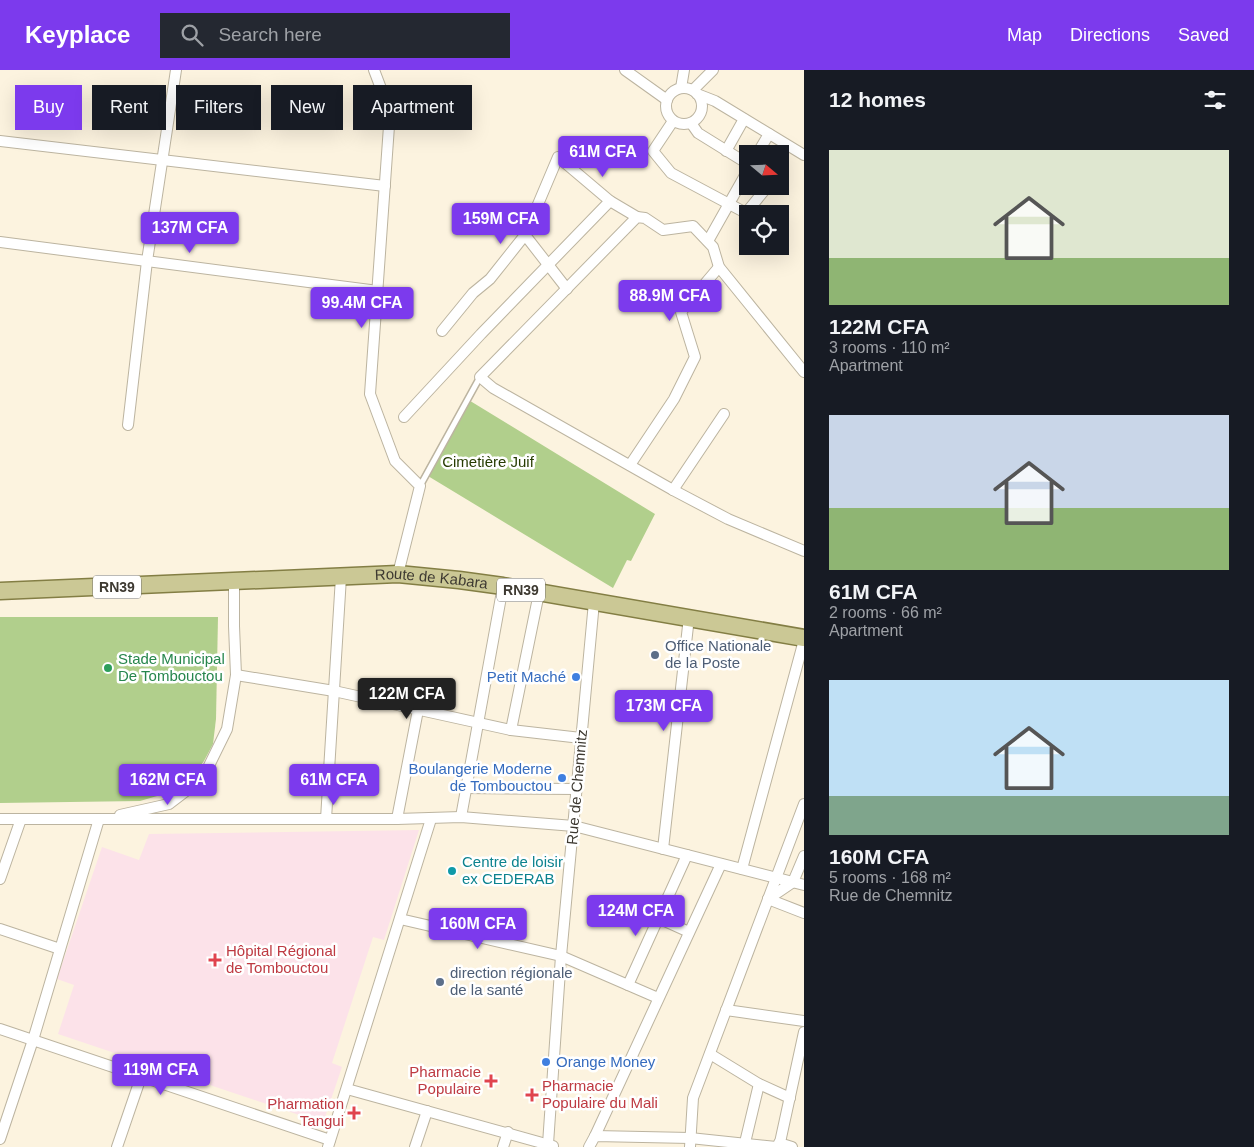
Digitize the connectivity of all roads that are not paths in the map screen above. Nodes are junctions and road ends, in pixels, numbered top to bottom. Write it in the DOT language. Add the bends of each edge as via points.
graph roads {
  1 [pos="176,70"];
  2 [pos="374,70"];
  3 [pos="625,70"];
  4 [pos="684,70"];
  5 [pos="713,70"];
  6 [pos="681,88"];
  7 [pos="695,92"];
  8 [pos="667,100"];
  9 [pos="744,119"];
  10 [pos="673,121"];
  11 [pos="691,123"];
  12 [pos="769,134"];
  13 [pos="0,141"];
  14 [pos="762,145"];
  15 [pos="726,150"];
  16 [pos="804,155"];
  17 [pos="739,158"];
  18 [pos="162,162"];
  19 [pos="385,186"];
  20 [pos="739,186"];
  21 [pos="761,195"];
  22 [pos="610,201"];
  23 [pos="729,203"];
  24 [pos="637,217"];
  25 [pos="524,235"];
  26 [pos="708,241"];
  27 [pos="0,242"];
  28 [pos="147,262"];
  29 [pos="548,265"];
  30 [pos="719,267"];
  31 [pos="567,288"];
  32 [pos="378,291"];
  33 [pos="442,331"];
  34 [pos="803,368"];
  35 [pos="480,377"];
  36 [pos="724,414"];
  37 [pos="404,417"];
  38 [pos="128,425"];
  39 [pos="630,465"];
  40 [pos="420,486"];
  41 [pos="673,490"];
  42 [pos="804,551"];
  43 [pos="398,574"];
  44 [pos="341,577"];
  45 [pos="234,581"];
  46 [pos="503,586"];
  47 [pos="0,591"];
  48 [pos="540,593"];
  49 [pos="594,602"];
  50 [pos="689,618"];
  51 [pos="804,639"];
  52 [pos="236,675"];
  53 [pos="334,691"];
  54 [pos="418,710"];
  55 [pos="478,723"];
  56 [pos="511,730"];
  57 [pos="581,738"];
  58 [pos="466,788"];
  59 [pos="577,789"];
  60 [pos="804,804"];
  61 [pos="461,817"];
  62 [pos="432,818"];
  63 [pos="0,819"];
  64 [pos="21,819"];
  65 [pos="100,819"];
  66 [pos="326,819"];
  67 [pos="398,819"];
  68 [pos="574,826"];
  69 [pos="663,849"];
  70 [pos="687,855"];
  71 [pos="804,856"];
  72 [pos="721,864"];
  73 [pos="742,869"];
  74 [pos="775,878"];
  75 [pos="0,879"];
  76 [pos="793,882"];
  77 [pos="804,885"];
  78 [pos="768,899"];
  79 [pos="804,913"];
  80 [pos="658,918"];
  81 [pos="400,919"];
  82 [pos="0,929"];
  83 [pos="689,932"];
  84 [pos="60,949"];
  85 [pos="561,956"];
  86 [pos="628,985"];
  87 [pos="658,998"];
  88 [pos="726,1010"];
  89 [pos="804,1021"];
  90 [pos="0,1029"];
  91 [pos="804,1032"];
  92 [pos="33,1040"];
  93 [pos="710,1054"];
  94 [pos="141,1077"];
  95 [pos="759,1084"];
  96 [pos="347,1089"];
  97 [pos="790,1098"];
  98 [pos="427,1111"];
  99 [pos="508,1132"];
  100 [pos="595,1136"];
  101 [pos="0,1138"];
  102 [pos="690,1143"];
  103 [pos="329,1144"];
  104 [pos="551,1145"];
  105 [pos="744,1145"];
  106 [pos="778,1146"];
  107 [pos="117,1147"];
  108 [pos="415,1147"];
  109 [pos="503,1147"];
  110 [pos="589,1147"];
  111 [pos="792,1147"];
  1 -- 18 [label="street"];
  2 -- 19 [label="street" via="390,112"];
  3 -- 8 [label="street"];
  4 -- 6 [label="street"];
  5 -- 7 [label="street"];
  6 -- 7 [label="street"];
  6 -- 8 [label="street"];
  7 -- 9 [label="street"];
  7 -- 11 [label="street" via="702,104 696,120"];
  8 -- 10 [label="street" via="666,112"];
  9 -- 12 [label="street"];
  9 -- 15 [label="street"];
  10 -- 11 [label="street"];
  10 -- 23 [label="street" via="653,151 657,159 670,173"];
  11 -- 15 [label="street" via="698,133"];
  12 -- 14 [label="street"];
  12 -- 16 [label="street"];
  13 -- 18 [label="street"];
  15 -- 17 [label="street"];
  18 -- 19 [label="street"];
  18 -- 28 [label="street"];
  19 -- 32 [label="street"];
  20 -- 23 [label="street"];
  21 -- 23 [label="street" via="746,213"];
  22 -- 24 [label="street"];
  22 -- 25 [label="street" via="558,157"];
  22 -- 29 [label="street"];
  23 -- 26 [label="street"];
  24 -- 26 [label="street" via="645,218 662,230 692,226"];
  24 -- 31 [label="street"];
  25 -- 29 [label="street"];
  25 -- 33 [label="street" via="490,279 473,293"];
  26 -- 30 [label="street" via="714,247"];
  27 -- 28 [label="street"];
  28 -- 32 [label="street"];
  28 -- 38 [label="street"];
  29 -- 31 [label="street"];
  29 -- 37 [label="street"];
  30 -- 34 [label="street"];
  30 -- 39 [label="street" via="681,312 694,357 674,399"];
  31 -- 35 [label="street"];
  32 -- 40 [label="street" via="370,394 395,461"];
  35 -- 39 [label="street" via="493,388"];
  35 -- 40 [label="lane"];
  36 -- 41 [label="street"];
  39 -- 41 [label="street"];
  40 -- 43 [label="street"];
  41 -- 42 [label="street" via="728,519"];
  43 -- 44 [label="main road, Route de Kabara / RN39"];
  43 -- 46 [label="main road, Route de Kabara / RN39"];
  44 -- 45 [label="main road, Route de Kabara / RN39"];
  44 -- 53 [label="street"];
  45 -- 47 [label="main road, RN39"];
  45 -- 52 [label="street"];
  46 -- 48 [label="main road, Route de Kabara / RN39"];
  46 -- 55 [label="street"];
  48 -- 49 [label="main road, Route de Kabara / RN39"];
  48 -- 56 [label="street"];
  49 -- 50 [label="main road, Route de Kabara / RN39"];
  49 -- 57 [label="street, Rue de Chemnitz"];
  50 -- 51 [label="main road, Route de Kabara / RN39"];
  50 -- 69 [label="street"];
  51 -- 73 [label="street"];
  52 -- 53 [label="street"];
  52 -- 65 [label="street" via="227,729 203,778 169,804"];
  53 -- 54 [label="street"];
  53 -- 66 [label="street"];
  54 -- 55 [label="street"];
  54 -- 67 [label="street"];
  55 -- 56 [label="street"];
  55 -- 58 [label="street"];
  56 -- 57 [label="street"];
  57 -- 59 [label="street, Rue de Chemnitz"];
  58 -- 59 [label="street"];
  58 -- 61 [label="street"];
  59 -- 68 [label="street, Rue de Chemnitz"];
  60 -- 74 [label="street"];
  61 -- 62 [label="street"];
  61 -- 68 [label="street"];
  62 -- 67 [label="street"];
  62 -- 81 [label="street"];
  63 -- 64 [label="street"];
  64 -- 65 [label="street"];
  64 -- 75 [label="street"];
  65 -- 66 [label="street"];
  65 -- 84 [label="street"];
  66 -- 67 [label="street"];
  68 -- 69 [label="street"];
  68 -- 85 [label="street, Rue de Chemnitz"];
  69 -- 70 [label="street"];
  70 -- 72 [label="street"];
  70 -- 80 [label="street"];
  71 -- 76 [label="street"];
  72 -- 73 [label="street"];
  72 -- 83 [label="street"];
  73 -- 74 [label="street"];
  74 -- 76 [label="street"];
  74 -- 78 [label="street"];
  76 -- 77 [label="street"];
  76 -- 78 [label="street"];
  78 -- 79 [label="street"];
  78 -- 88 [label="street"];
  80 -- 83 [label="street"];
  80 -- 86 [label="street"];
  81 -- 85 [label="street"];
  81 -- 96 [label="street"];
  82 -- 84 [label="street"];
  83 -- 87 [label="street"];
  84 -- 92 [label="street"];
  85 -- 86 [label="street"];
  85 -- 104 [label="street, Rue de Chemnitz"];
  86 -- 87 [label="street"];
  87 -- 100 [label="street"];
  88 -- 89 [label="street"];
  88 -- 93 [label="street"];
  90 -- 92 [label="street"];
  91 -- 97 [label="street"];
  92 -- 94 [label="street"];
  92 -- 101 [label="street"];
  93 -- 95 [label="street"];
  93 -- 102 [label="street" via="693,1098"];
  94 -- 103 [label="street"];
  94 -- 107 [label="street"];
  95 -- 97 [label="street"];
  95 -- 105 [label="street"];
  96 -- 98 [label="street"];
  96 -- 103 [label="street"];
  97 -- 106 [label="street"];
  98 -- 99 [label="street"];
  98 -- 108 [label="street"];
  99 -- 104 [label="street"];
  99 -- 109 [label="street"];
  100 -- 102 [label="street"];
  100 -- 110 [label="street"];
  102 -- 105 [label="street"];
  105 -- 106 [label="street"];
  106 -- 111 [label="street"];
}
